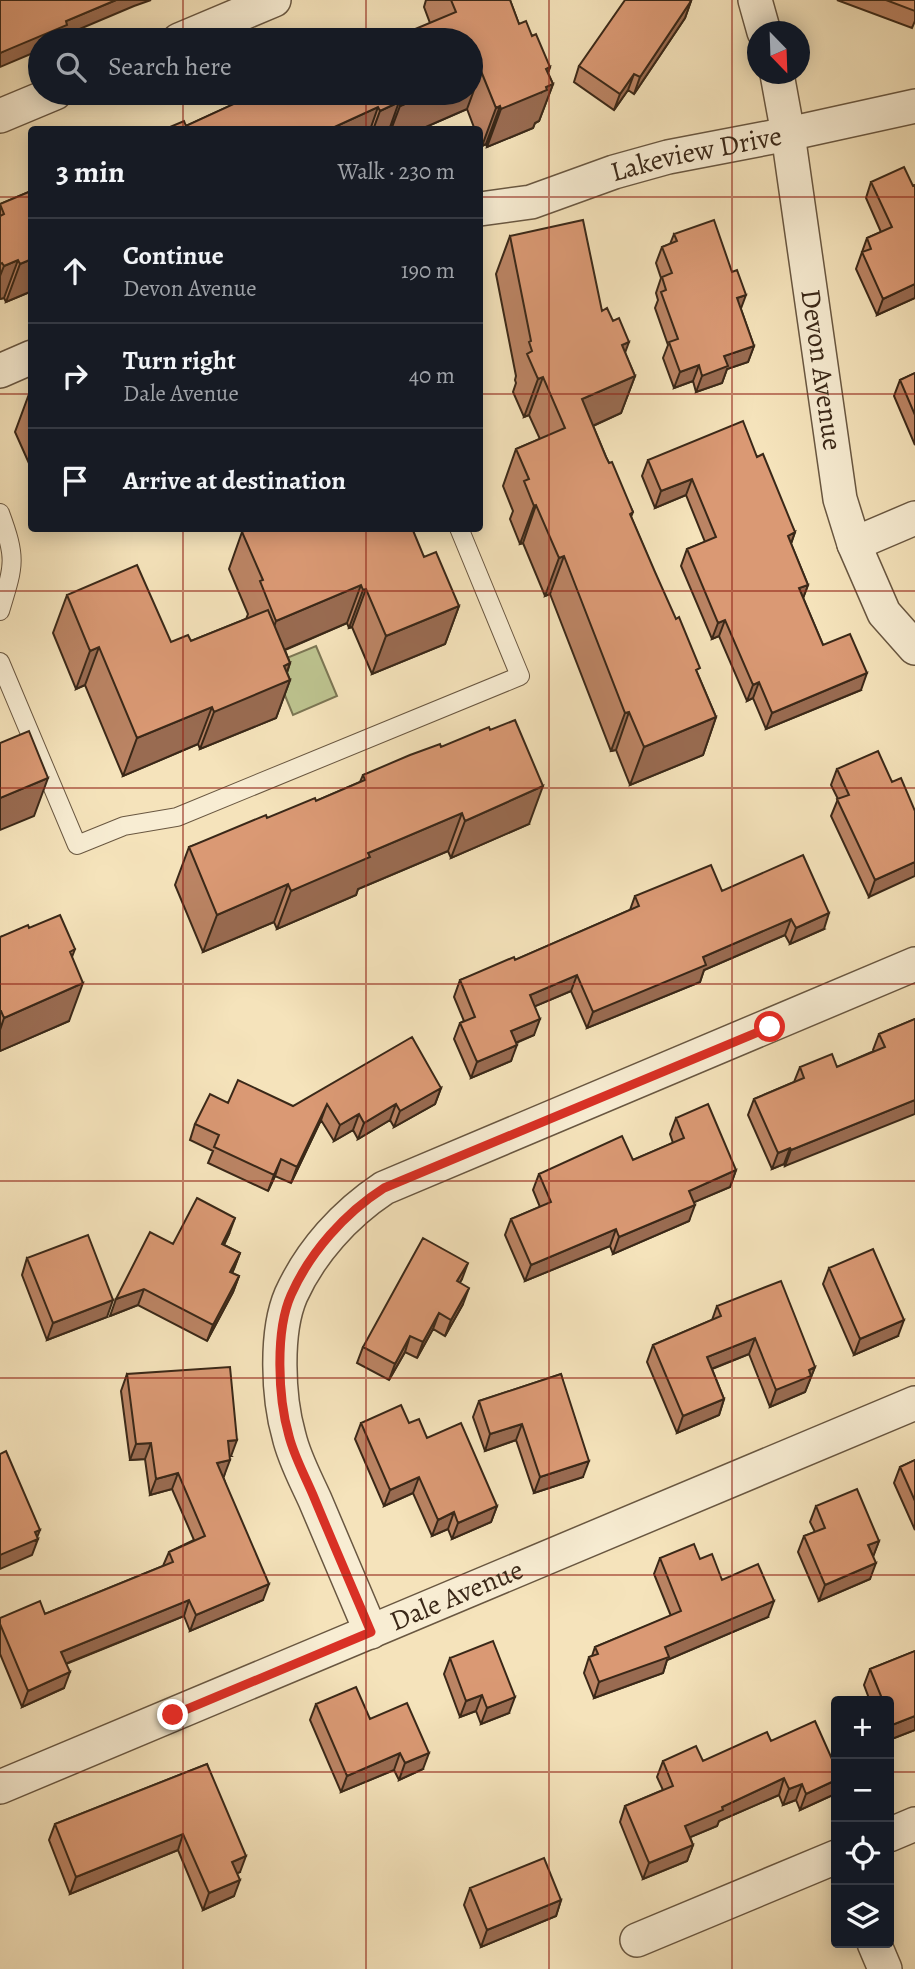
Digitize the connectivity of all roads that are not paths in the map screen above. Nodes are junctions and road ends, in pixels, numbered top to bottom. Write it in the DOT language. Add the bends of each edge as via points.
graph roads {
  1 [pos="274,0"];
  2 [pos="755,0"];
  3 [pos="761,21"];
  4 [pos="208,28"];
  5 [pos="779,84"];
  6 [pos="28,104"];
  7 [pos="915,106"];
  8 [pos="0,116"];
  9 [pos="788,134"];
  10 [pos="483,209"];
  11 [pos="28,359"];
  12 [pos="0,371"];
  13 [pos="0,513"];
  14 [pos="915,518"];
  15 [pos="461,532"];
  16 [pos="854,544"];
  17 [pos="0,611"];
  18 [pos="915,648"];
  19 [pos="0,662"];
  20 [pos="915,964"];
  21 [pos="915,1403"];
  22 [pos="371,1632"];
  23 [pos="0,1787"];
  24 [pos="915,1824"];
  25 [pos="894,1833"];
  26 [pos="831,1859"];
  27 [pos="637,1940"];
  28 [pos="876,1948"];
  29 [pos="885,1969"];
  1 -- 4 [label="street"];
  2 -- 3 [label="street"];
  5 -- 9 [label="street, Devon Avenue"];
  6 -- 8 [label="street"];
  7 -- 9 [label="street, Lakeview Drive"];
  9 -- 10 [label="street, Lakeview Drive" via="668,157 531,202"];
  9 -- 16 [label="street, Devon Avenue" via="840,499"];
  11 -- 12 [label="street"];
  13 -- 17 [label="lane" via="13,559"];
  14 -- 16 [label="street"];
  15 -- 19 [label="lane" via="520,676 177,817 124,826 77,845"];
  16 -- 18 [label="street, Devon Avenue" via="884,613"];
  20 -- 22 [label="street" via="384,1188 358,1205 331,1234 290,1297 280,1366 282,1401 289,1438"];
  21 -- 22 [label="street, Dale Avenue"];
  22 -- 23 [label="street, Dale Avenue"];
  24 -- 25 [label="street"];
  26 -- 27 [label="street"];
  28 -- 29 [label="street"];
}
